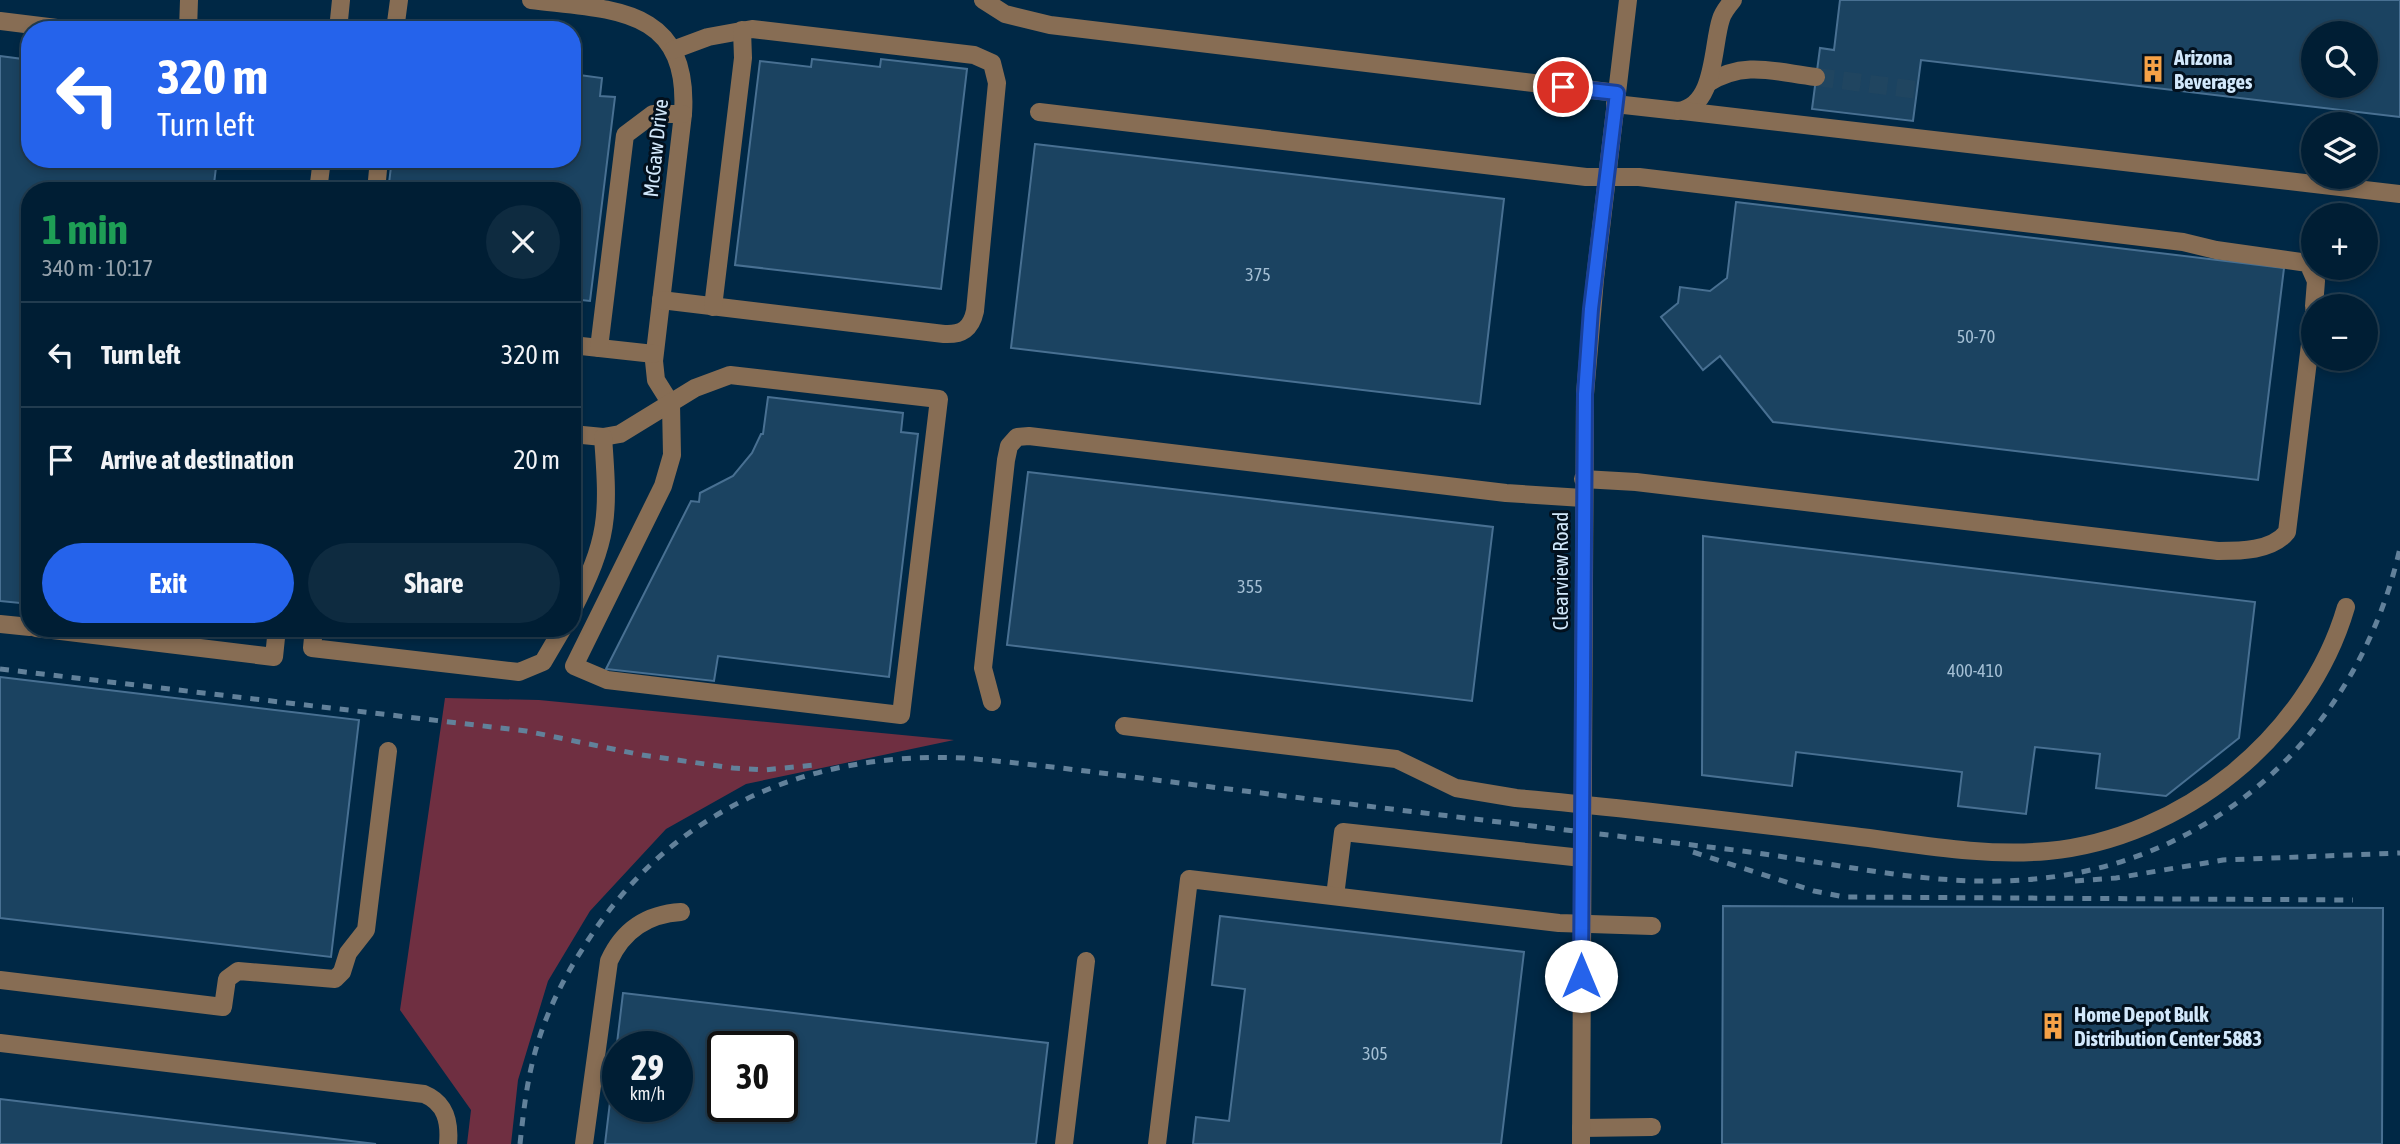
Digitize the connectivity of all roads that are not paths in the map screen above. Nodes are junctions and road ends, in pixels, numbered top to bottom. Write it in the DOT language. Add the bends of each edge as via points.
graph roads {
  1 [pos="189,0"];
  2 [pos="341,0"];
  3 [pos="399,0"];
  4 [pos="531,0"];
  5 [pos="983,0"];
  6 [pos="1628,0"];
  7 [pos="1733,0"];
  8 [pos="0,21"];
  9 [pos="188,21"];
  10 [pos="339,21"];
  11 [pos="396,21"];
  12 [pos="21,24"];
  13 [pos="742,30"];
  14 [pos="673,50"];
  15 [pos="1816,77"];
  16 [pos="1708,83"];
  17 [pos="1616,99"];
  18 [pos="1683,111"];
  19 [pos="1039,112"];
  20 [pos="683,114"];
  21 [pos="1607,177"];
  22 [pos="2400,194"];
  23 [pos="2314,294"];
  24 [pos="661,300"];
  25 [pos="713,307"];
  26 [pos="581,346"];
  27 [pos="599,348"];
  28 [pos="654,354"];
  29 [pos="2307,371"];
  30 [pos="671,404"];
  31 [pos="581,435"];
  32 [pos="603,437"];
  33 [pos="1583,479"];
  34 [pos="1583,498"];
  35 [pos="581,593"];
  36 [pos="2346,607"];
  37 [pos="0,624"];
  38 [pos="21,627"];
  39 [pos="110,637"];
  40 [pos="276,637"];
  41 [pos="313,637"];
  42 [pos="558,637"];
  43 [pos="992,702"];
  44 [pos="1124,726"];
  45 [pos="388,751"];
  46 [pos="1583,804"];
  47 [pos="1582,858"];
  48 [pos="1335,897"];
  49 [pos="681,912"];
  50 [pos="1582,925"];
  51 [pos="1653,926"];
  52 [pos="1086,961"];
  53 [pos="0,980"];
  54 [pos="0,1044"];
  55 [pos="1652,1127"];
  56 [pos="1581,1136"];
  57 [pos="448,1144"];
  58 [pos="584,1144"];
  59 [pos="1064,1144"];
  60 [pos="1157,1144"];
  1 -- 9 [label="street"];
  2 -- 10 [label="street"];
  3 -- 11 [label="street"];
  4 -- 14 [label="street, McGaw Drive" via="625,12 653,27"];
  5 -- 17 [label="street" via="1005,14 1050,26"];
  6 -- 17 [label="street, Clearview Road"];
  7 -- 16 [label="street" via="1721,19"];
  8 -- 12 [label="street"];
  13 -- 14 [label="street"];
  13 -- 25 [label="street" via="743,58"];
  13 -- 25 [label="street" via="974,55 992,63 997,83 986,172 987,207 974,316 962,332 944,334"];
  14 -- 20 [label="street, McGaw Drive" via="682,79"];
  15 -- 16 [label="street" via="1739,69"];
  16 -- 18 [label="street"];
  17 -- 18 [label="street"];
  17 -- 21 [label="street, Clearview Road"];
  18 -- 22 [label="street"];
  19 -- 21 [label="street"];
  20 -- 24 [label="street, McGaw Drive"];
  20 -- 27 [label="street" via="653,114 625,135"];
  21 -- 23 [label="street" via="1639,177 2183,242 2302,261 2315,274"];
  21 -- 33 [label="street, Clearview Road" via="1589,337"];
  24 -- 25 [label="street"];
  24 -- 28 [label="street, McGaw Drive"];
  26 -- 27 [label="street"];
  27 -- 28 [label="street"];
  28 -- 30 [label="street, McGaw Drive" via="656,380"];
  29 -- 33 [label="street" via="2287,532 2252,549 2218,551"];
  30 -- 30 [label="street" via="709,381 738,375 939,399 901,715 607,680 573,666 663,486 672,454"];
  30 -- 32 [label="street" via="630,429"];
  31 -- 32 [label="street"];
  32 -- 35 [label="street" via="606,527"];
  33 -- 34 [label="street, Clearview Road"];
  34 -- 43 [label="street" via="1017,438 1009,446 1006,460 983,668"];
  34 -- 46 [label="street, Clearview Road"];
  36 -- 46 [label="street" via="2305,694 2249,760 2178,810 2086,845 1990,852"];
  37 -- 38 [label="street"];
  39 -- 40 [label="street" via="274,657"];
  41 -- 42 [label="street" via="312,648 519,672 543,662"];
  44 -- 46 [label="street" via="1388,757 1456,788"];
  45 -- 53 [label="street" via="366,930 335,979 238,971 227,979 223,1007"];
  46 -- 47 [label="street, Clearview Road"];
  47 -- 48 [label="street" via="1343,832"];
  47 -- 50 [label="street, Clearview Road"];
  48 -- 50 [label="street"];
  48 -- 60 [label="street" via="1189,879"];
  49 -- 58 [label="street" via="640,922 609,961"];
  50 -- 51 [label="street"];
  50 -- 56 [label="street, Clearview Road"];
  52 -- 59 [label="street"];
  54 -- 57 [label="street" via="417,1093 437,1101 448,1122"];
  55 -- 56 [label="street"];
}
